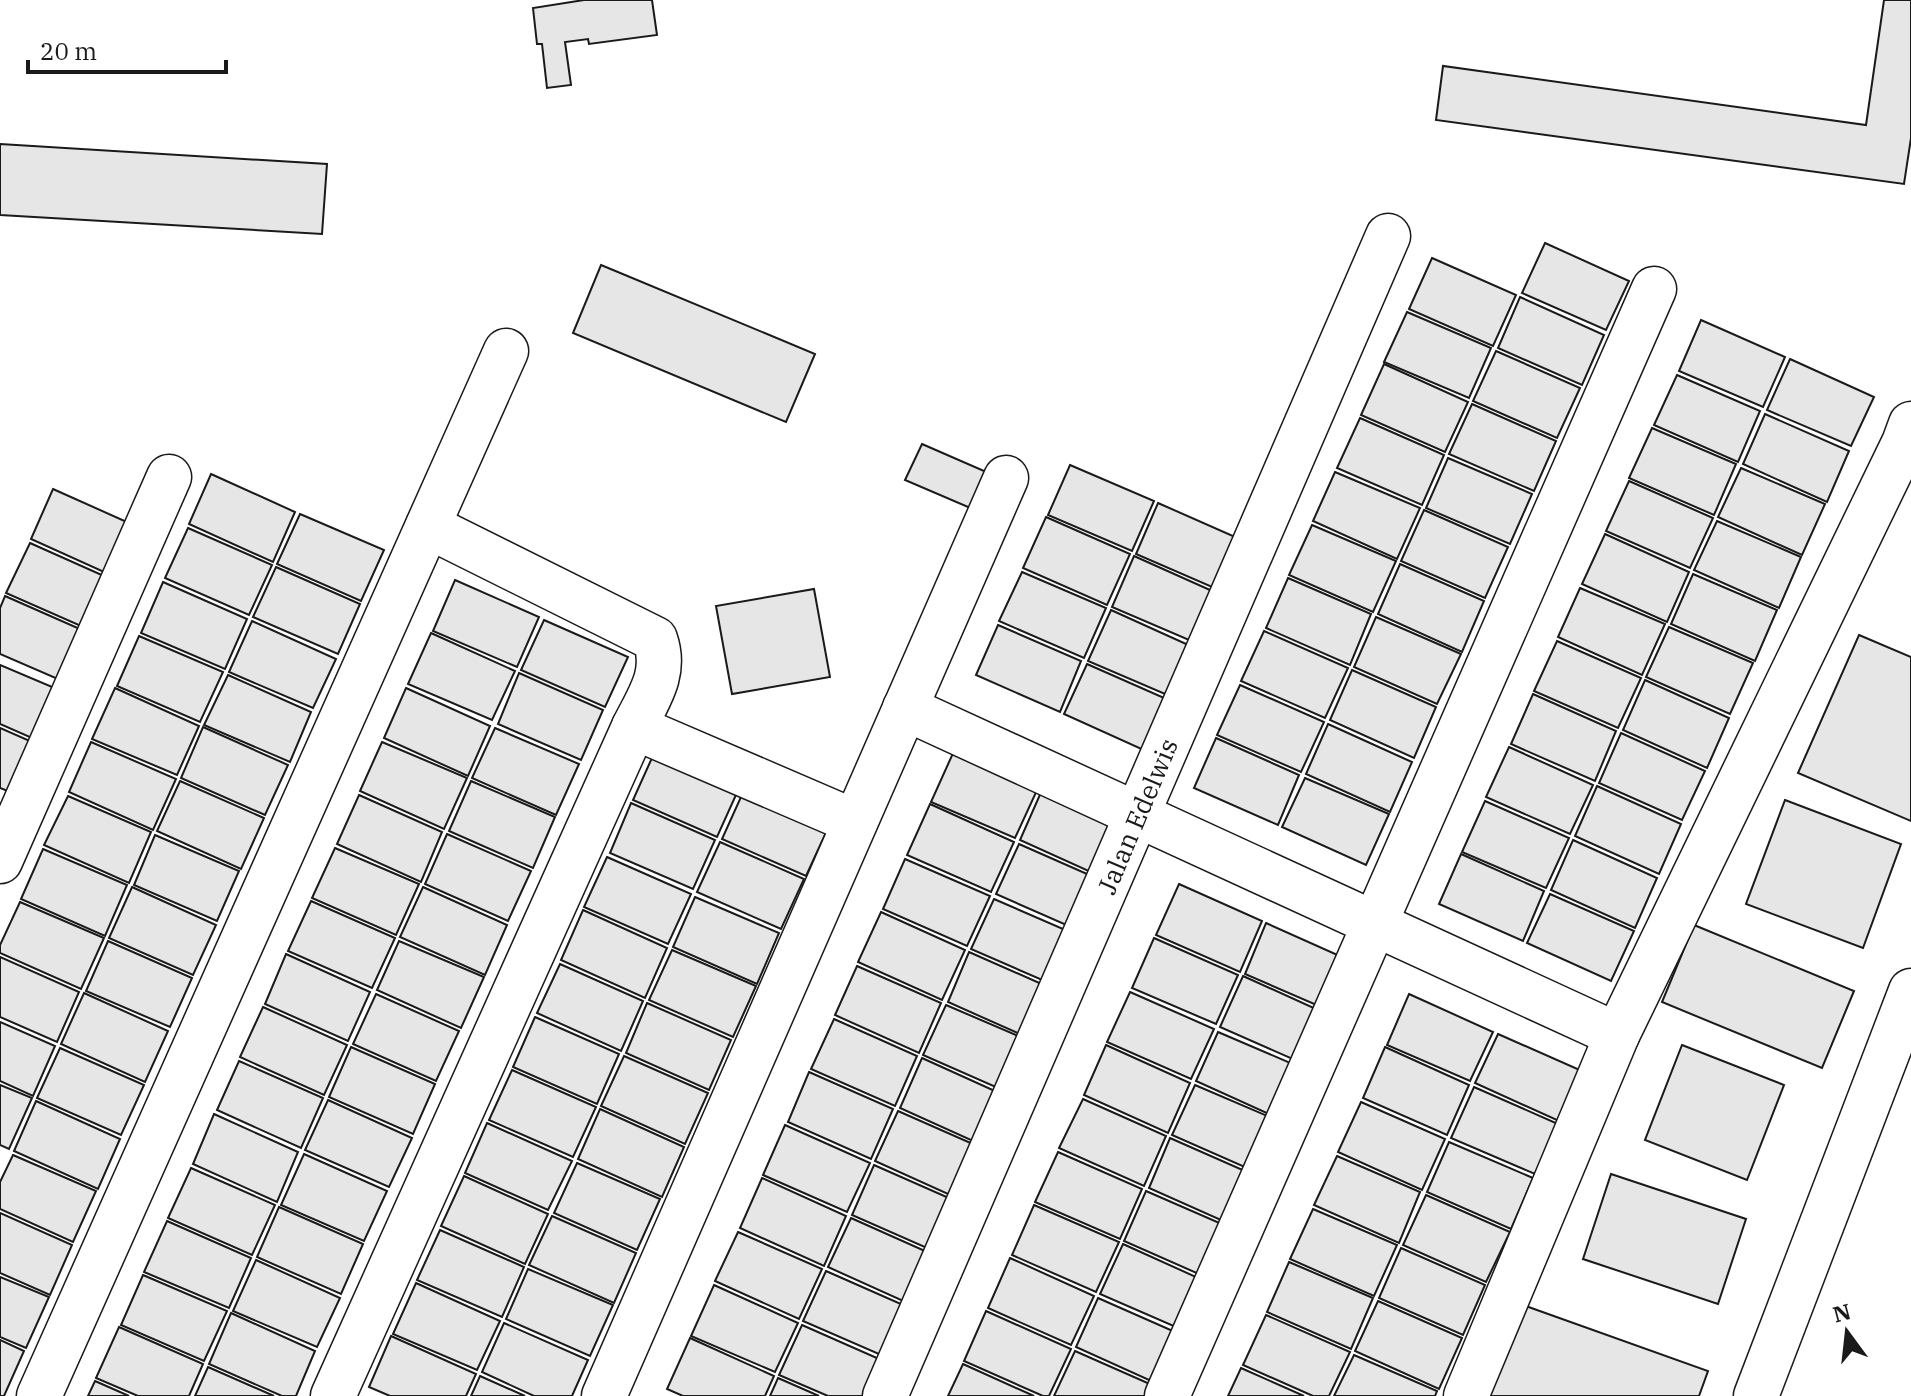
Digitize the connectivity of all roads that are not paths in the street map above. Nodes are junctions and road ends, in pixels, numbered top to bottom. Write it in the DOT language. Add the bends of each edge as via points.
graph roads {
  1 [pos="1388,236"];
  2 [pos="1654,289"];
  3 [pos="506,351"];
  4 [pos="1911,424"];
  5 [pos="169,477"];
  6 [pos="1006,478"];
  7 [pos="428,526"];
  8 [pos="905,708"];
  9 [pos="634,727"];
  10 [pos="1138,814"];
  11 [pos="855,822"];
  12 [pos="0,861"];
  13 [pos="1375,924"];
  14 [pos="1911,991"];
  15 [pos="1617,1035"];
  16 [pos="39,1396"];
  17 [pos="333,1396"];
  18 [pos="604,1396"];
  19 [pos="885,1396"];
  20 [pos="1167,1396"];
  21 [pos="1466,1396"];
  22 [pos="1756,1396"];
  1 -- 10 [label="street, Jalan Edelwis"];
  2 -- 13 [label="street"];
  3 -- 7 [label="street"];
  4 -- 15 [label="street"];
  5 -- 12 [label="street"];
  6 -- 8 [label="street"];
  7 -- 9 [label="street" via="655,639 659,677"];
  7 -- 16 [label="street"];
  8 -- 10 [label="street"];
  8 -- 11 [label="street"];
  9 -- 11 [label="street"];
  9 -- 17 [label="street"];
  10 -- 13 [label="street"];
  10 -- 19 [label="street, Jalan Edelwis"];
  11 -- 18 [label="street"];
  13 -- 15 [label="street"];
  13 -- 20 [label="street"];
  14 -- 22 [label="street"];
  15 -- 21 [label="street"];
}
